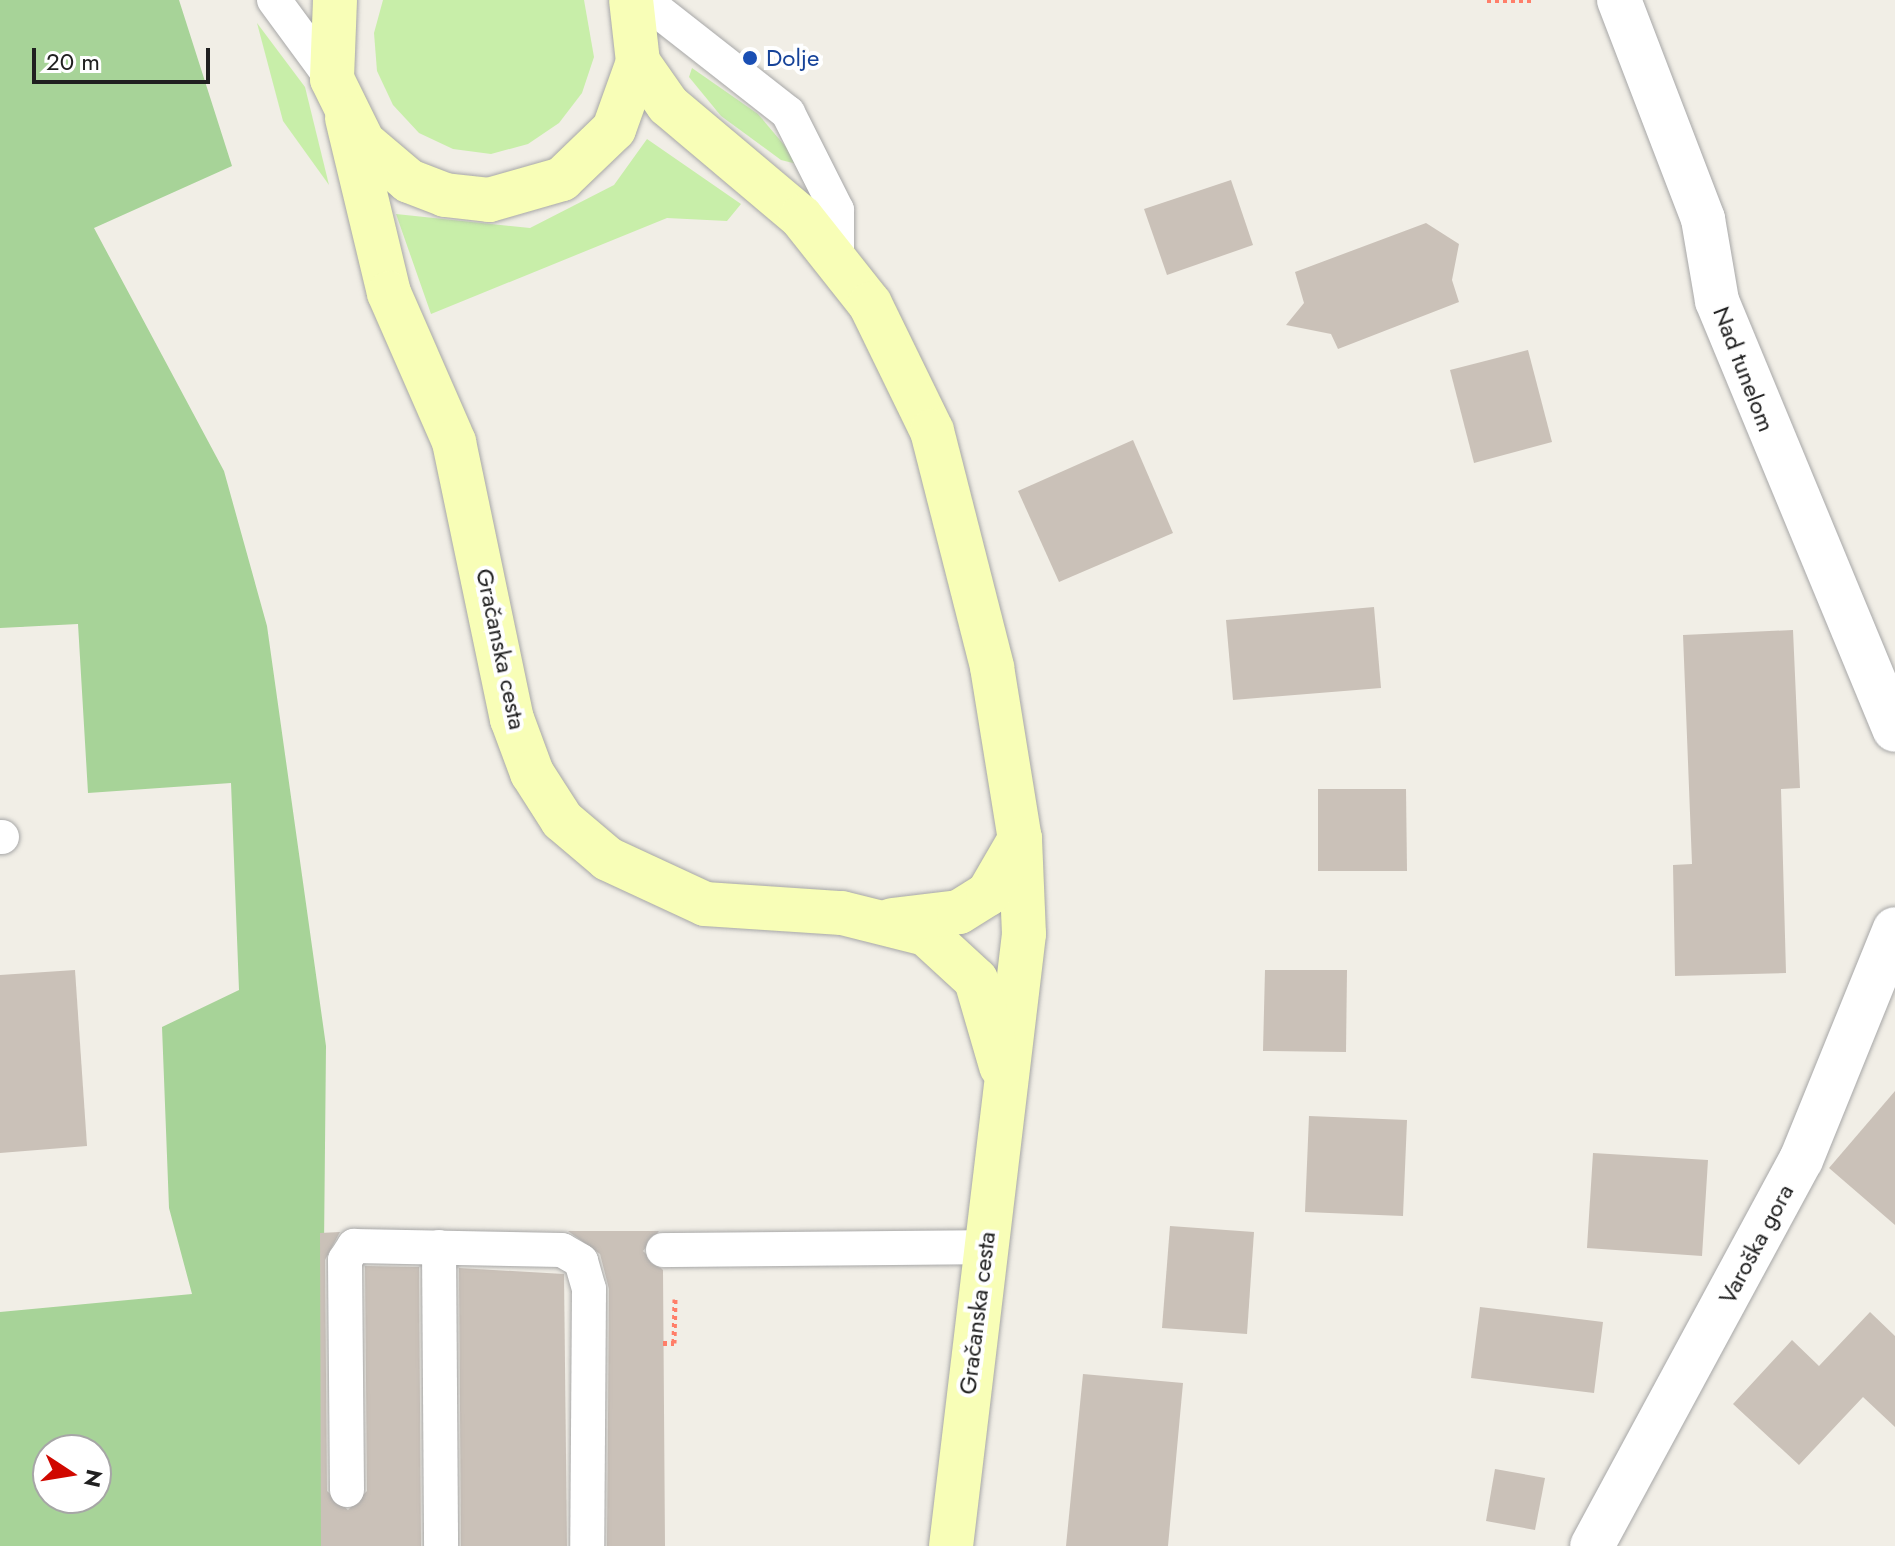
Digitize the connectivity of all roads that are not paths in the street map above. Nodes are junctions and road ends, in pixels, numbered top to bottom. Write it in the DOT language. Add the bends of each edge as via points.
graph roads {
  1 [pos="274,0"];
  2 [pos="335,0"];
  3 [pos="631,0"];
  4 [pos="644,0"];
  5 [pos="1619,0"];
  6 [pos="638,62"];
  7 [pos="339,98"];
  8 [pos="837,259"];
  9 [pos="1895,730"];
  10 [pos="1020,839"];
  11 [pos="885,921"];
  12 [pos="1895,929"];
  13 [pos="1005,1080"];
  14 [pos="439,1247"];
  15 [pos="986,1247"];
  16 [pos="663,1250"];
  17 [pos="347,1490"];
  18 [pos="441,1546"];
  19 [pos="587,1546"];
  20 [pos="951,1546"];
  21 [pos="1592,1546"];
  1 -- 7 [label="lane"];
  2 -- 7 [label="main road, Gračanska cesta"];
  3 -- 6 [label="main road"];
  4 -- 8 [label="lane" via="788,113 837,210"];
  5 -- 9 [label="street, Nad tunelom" via="1703,219 1717,301"];
  6 -- 7 [label="main road" via="629,98 593,155 562,179 515,197 445,195 409,181 383,162"];
  6 -- 8 [label="main road, Gračanska cesta" via="668,105 801,217"];
  7 -- 11 [label="main road, Gračanska cesta" via="389,293 458,457 512,719 532,773 562,820 608,859 705,904"];
  8 -- 10 [label="main road, Gračanska cesta" via="909,372 932,431 992,667"];
  10 -- 11 [label="main road" via="1007,870 968,906"];
  10 -- 13 [label="main road, Gračanska cesta" via="1024,934"];
  11 -- 13 [label="main road, Gračanska cesta" via="926,934 976,980"];
  12 -- 21 [label="street, Varoška gora" via="1801,1160"];
  13 -- 15 [label="main road, Gračanska cesta"];
  14 -- 17 [label="lane" via="354,1246 345,1260"];
  14 -- 18 [label="lane"];
  14 -- 19 [label="lane" via="562,1250 581,1261 589,1289"];
  15 -- 16 [label="lane"];
  15 -- 20 [label="main road, Gračanska cesta"];
}
